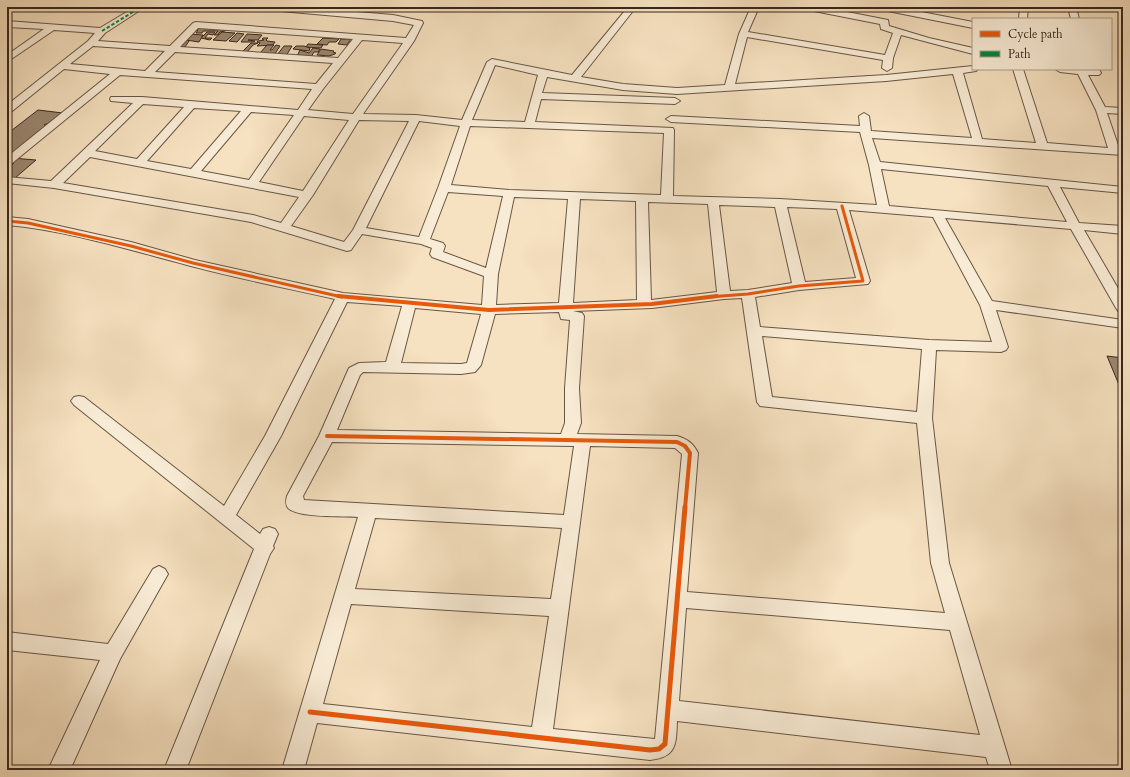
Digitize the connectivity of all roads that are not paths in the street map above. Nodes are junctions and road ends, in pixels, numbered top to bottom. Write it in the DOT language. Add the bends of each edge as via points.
graph roads {
  1 [pos="141,7"];
  2 [pos="269,7"];
  3 [pos="632,7"];
  4 [pos="755,7"];
  5 [pos="809,7"];
  6 [pos="883,7"];
  7 [pos="1024,7"];
  8 [pos="1072,7"];
  9 [pos="285,8"];
  10 [pos="1023,18"];
  11 [pos="1075,18"];
  12 [pos="7,24"];
  13 [pos="21,25"];
  14 [pos="972,25"];
  15 [pos="53,27"];
  16 [pos="262,29"];
  17 [pos="102,31"];
  18 [pos="898,31"];
  19 [pos="7,32"];
  20 [pos="743,34"];
  21 [pos="359,38"];
  22 [pos="410,41"];
  23 [pos="91,43"];
  24 [pos="172,48"];
  25 [pos="972,51"];
  26 [pos="888,58"];
  27 [pos="7,59"];
  28 [pos="341,61"];
  29 [pos="63,66"];
  30 [pos="972,69"];
  31 [pos="957,70"];
  32 [pos="1018,70"];
  33 [pos="1067,70"];
  34 [pos="1094,70"];
  35 [pos="118,72"];
  36 [pos="1082,72"];
  37 [pos="542,73"];
  38 [pos="148,74"];
  39 [pos="886,78"];
  40 [pos="574,79"];
  41 [pos="319,86"];
  42 [pos="729,87"];
  43 [pos="677,91"];
  44 [pos="537,96"];
  45 [pos="115,99"];
  46 [pos="142,100"];
  47 [pos="675,102"];
  48 [pos="192,104"];
  49 [pos="248,109"];
  50 [pos="7,110"];
  51 [pos="1101,110"];
  52 [pos="1123,111"];
  53 [pos="300,113"];
  54 [pos="864,116"];
  55 [pos="356,117"];
  56 [pos="416,118"];
  57 [pos="466,123"];
  58 [pos="529,125"];
  59 [pos="670,125"];
  60 [pos="866,131"];
  61 [pos="978,142"];
  62 [pos="1044,147"];
  63 [pos="1119,152"];
  64 [pos="88,153"];
  65 [pos="7,162"];
  66 [pos="139,163"];
  67 [pos="875,165"];
  68 [pos="194,174"];
  69 [pos="7,180"];
  70 [pos="1052,182"];
  71 [pos="251,184"];
  72 [pos="54,185"];
  73 [pos="444,188"];
  74 [pos="1123,190"];
  75 [pos="508,193"];
  76 [pos="307,195"];
  77 [pos="574,195"];
  78 [pos="642,197"];
  79 [pos="667,198"];
  80 [pos="713,200"];
  81 [pos="780,203"];
  82 [pos="842,206"];
  83 [pos="884,209"];
  84 [pos="937,214"];
  85 [pos="7,221"];
  86 [pos="1075,226"];
  87 [pos="284,228"];
  88 [pos="359,230"];
  89 [pos="1123,230"];
  90 [pos="423,241"];
  91 [pos="490,274"];
  92 [pos="799,286"];
  93 [pos="748,294"];
  94 [pos="724,295"];
  95 [pos="343,298"];
  96 [pos="410,302"];
  97 [pos="644,304"];
  98 [pos="987,305"];
  99 [pos="566,306"];
  100 [pos="1123,308"];
  101 [pos="489,310"];
  102 [pos="1123,324"];
  103 [pos="754,331"];
  104 [pos="929,345"];
  105 [pos="392,368"];
  106 [pos="80,400"];
  107 [pos="924,418"];
  108 [pos="327,436"];
  109 [pos="575,440"];
  110 [pos="370,510"];
  111 [pos="226,517"];
  112 [pos="571,522"];
  113 [pos="159,574"];
  114 [pos="345,596"];
  115 [pos="677,599"];
  116 [pos="559,608"];
  117 [pos="957,622"];
  118 [pos="7,641"];
  119 [pos="113,653"];
  120 [pos="668,710"];
  121 [pos="310,712"];
  122 [pos="541,738"];
  123 [pos="993,747"];
  124 [pos="59,770"];
  125 [pos="175,770"];
  126 [pos="293,770"];
  127 [pos="1001,770"];
  1 -- 17 [label="street"];
  2 -- 9 [label="street"];
  3 -- 40 [label="street"];
  4 -- 20 [label="street"];
  5 -- 18 [label="street" via="886,22 884,27"];
  6 -- 14 [label="street"];
  7 -- 10 [label="street"];
  8 -- 11 [label="street"];
  9 -- 16 [label="street"];
  9 -- 22 [label="street" via="396,15 419,23"];
  12 -- 13 [label="street"];
  13 -- 15 [label="street"];
  13 -- 19 [label="street"];
  15 -- 17 [label="street"];
  15 -- 27 [label="street"];
  16 -- 21 [label="street"];
  16 -- 24 [label="street" via="196,25"];
  17 -- 23 [label="street"];
  18 -- 25 [label="street"];
  18 -- 26 [label="street"];
  20 -- 26 [label="street"];
  20 -- 42 [label="street"];
  21 -- 22 [label="street"];
  21 -- 28 [label="street"];
  22 -- 55 [label="street"];
  23 -- 24 [label="street"];
  23 -- 29 [label="street"];
  24 -- 28 [label="street"];
  24 -- 38 [label="street"];
  26 -- 39 [label="street"];
  28 -- 41 [label="street"];
  29 -- 35 [label="street"];
  29 -- 50 [label="street"];
  30 -- 31 [label="street"];
  31 -- 39 [label="street"];
  31 -- 61 [label="street"];
  32 -- 62 [label="street"];
  33 -- 36 [label="street"];
  34 -- 36 [label="street" via="1096,73"];
  35 -- 38 [label="street"];
  35 -- 65 [label="street"];
  36 -- 51 [label="street"];
  37 -- 40 [label="street"];
  37 -- 44 [label="street"];
  37 -- 57 [label="street" via="492,62"];
  38 -- 41 [label="street"];
  39 -- 42 [label="street"];
  40 -- 43 [label="street" via="624,87"];
  41 -- 53 [label="street"];
  42 -- 43 [label="street"];
  43 -- 47 [label="street"];
  44 -- 47 [label="street"];
  44 -- 58 [label="street"];
  45 -- 46 [label="street"];
  46 -- 48 [label="street"];
  46 -- 64 [label="street"];
  47 -- 59 [label="street"];
  48 -- 49 [label="street"];
  48 -- 66 [label="street"];
  49 -- 53 [label="street"];
  49 -- 68 [label="street"];
  51 -- 52 [label="street"];
  51 -- 63 [label="street"];
  53 -- 55 [label="street"];
  53 -- 71 [label="street"];
  54 -- 60 [label="street"];
  55 -- 56 [label="street"];
  55 -- 76 [label="street"];
  56 -- 57 [label="street"];
  56 -- 88 [label="street"];
  57 -- 58 [label="street"];
  57 -- 73 [label="street"];
  58 -- 59 [label="street"];
  59 -- 60 [label="street"];
  59 -- 79 [label="street"];
  60 -- 61 [label="street"];
  60 -- 67 [label="street"];
  61 -- 62 [label="street"];
  62 -- 63 [label="street"];
  64 -- 66 [label="street"];
  64 -- 72 [label="street"];
  66 -- 68 [label="street"];
  67 -- 70 [label="street"];
  67 -- 83 [label="street"];
  68 -- 71 [label="street"];
  69 -- 72 [label="street"];
  70 -- 74 [label="street"];
  70 -- 86 [label="street"];
  71 -- 76 [label="street"];
  72 -- 87 [label="street" via="253,220"];
  73 -- 75 [label="street"];
  73 -- 90 [label="street"];
  75 -- 77 [label="street"];
  75 -- 91 [label="street"];
  76 -- 87 [label="street"];
  77 -- 78 [label="street"];
  77 -- 99 [label="street"];
  78 -- 79 [label="street"];
  78 -- 97 [label="street"];
  79 -- 80 [label="street"];
  80 -- 81 [label="street"];
  80 -- 94 [label="street"];
  81 -- 82 [label="street"];
  81 -- 92 [label="street"];
  82 -- 83 [label="street"];
  82 -- 92 [label="street" via="863,281"];
  83 -- 84 [label="street"];
  84 -- 86 [label="street"];
  84 -- 98 [label="street"];
  85 -- 95 [label="street" via="28,223 131,246"];
  86 -- 89 [label="street"];
  86 -- 100 [label="street"];
  87 -- 88 [label="street" via="347,247"];
  88 -- 90 [label="street"];
  90 -- 91 [label="street" via="439,246 436,254"];
  91 -- 101 [label="street"];
  92 -- 93 [label="street"];
  93 -- 94 [label="street"];
  93 -- 103 [label="street"];
  94 -- 97 [label="street"];
  95 -- 96 [label="street"];
  95 -- 111 [label="street" via="288,410 255,471"];
  96 -- 101 [label="street"];
  96 -- 105 [label="street"];
  97 -- 99 [label="street"];
  98 -- 102 [label="street"];
  98 -- 104 [label="street" via="1001,347"];
  99 -- 101 [label="street"];
  99 -- 109 [label="street" via="566,316 577,316 572,388"];
  101 -- 105 [label="street" via="474,364 470,368"];
  103 -- 104 [label="street"];
  103 -- 107 [label="street" via="765,402"];
  104 -- 107 [label="street"];
  105 -- 108 [label="street" via="366,367 354,372"];
  106 -- 111 [label="street"];
  107 -- 117 [label="street" via="940,563"];
  108 -- 109 [label="street"];
  108 -- 110 [label="street" via="295,496 294,503 301,507"];
  109 -- 112 [label="street"];
  109 -- 115 [label="street" via="677,442 690,452"];
  110 -- 112 [label="street"];
  110 -- 114 [label="street"];
  111 -- 125 [label="street" via="267,541"];
  112 -- 116 [label="street"];
  113 -- 119 [label="street"];
  114 -- 116 [label="street"];
  114 -- 121 [label="street"];
  115 -- 117 [label="street"];
  115 -- 120 [label="street"];
  116 -- 122 [label="street"];
  117 -- 123 [label="street"];
  118 -- 119 [label="street"];
  119 -- 124 [label="street"];
  120 -- 122 [label="street" via="665,744 659,750"];
  120 -- 123 [label="street"];
  121 -- 122 [label="street"];
  121 -- 126 [label="street"];
  123 -- 127 [label="street"];
}
